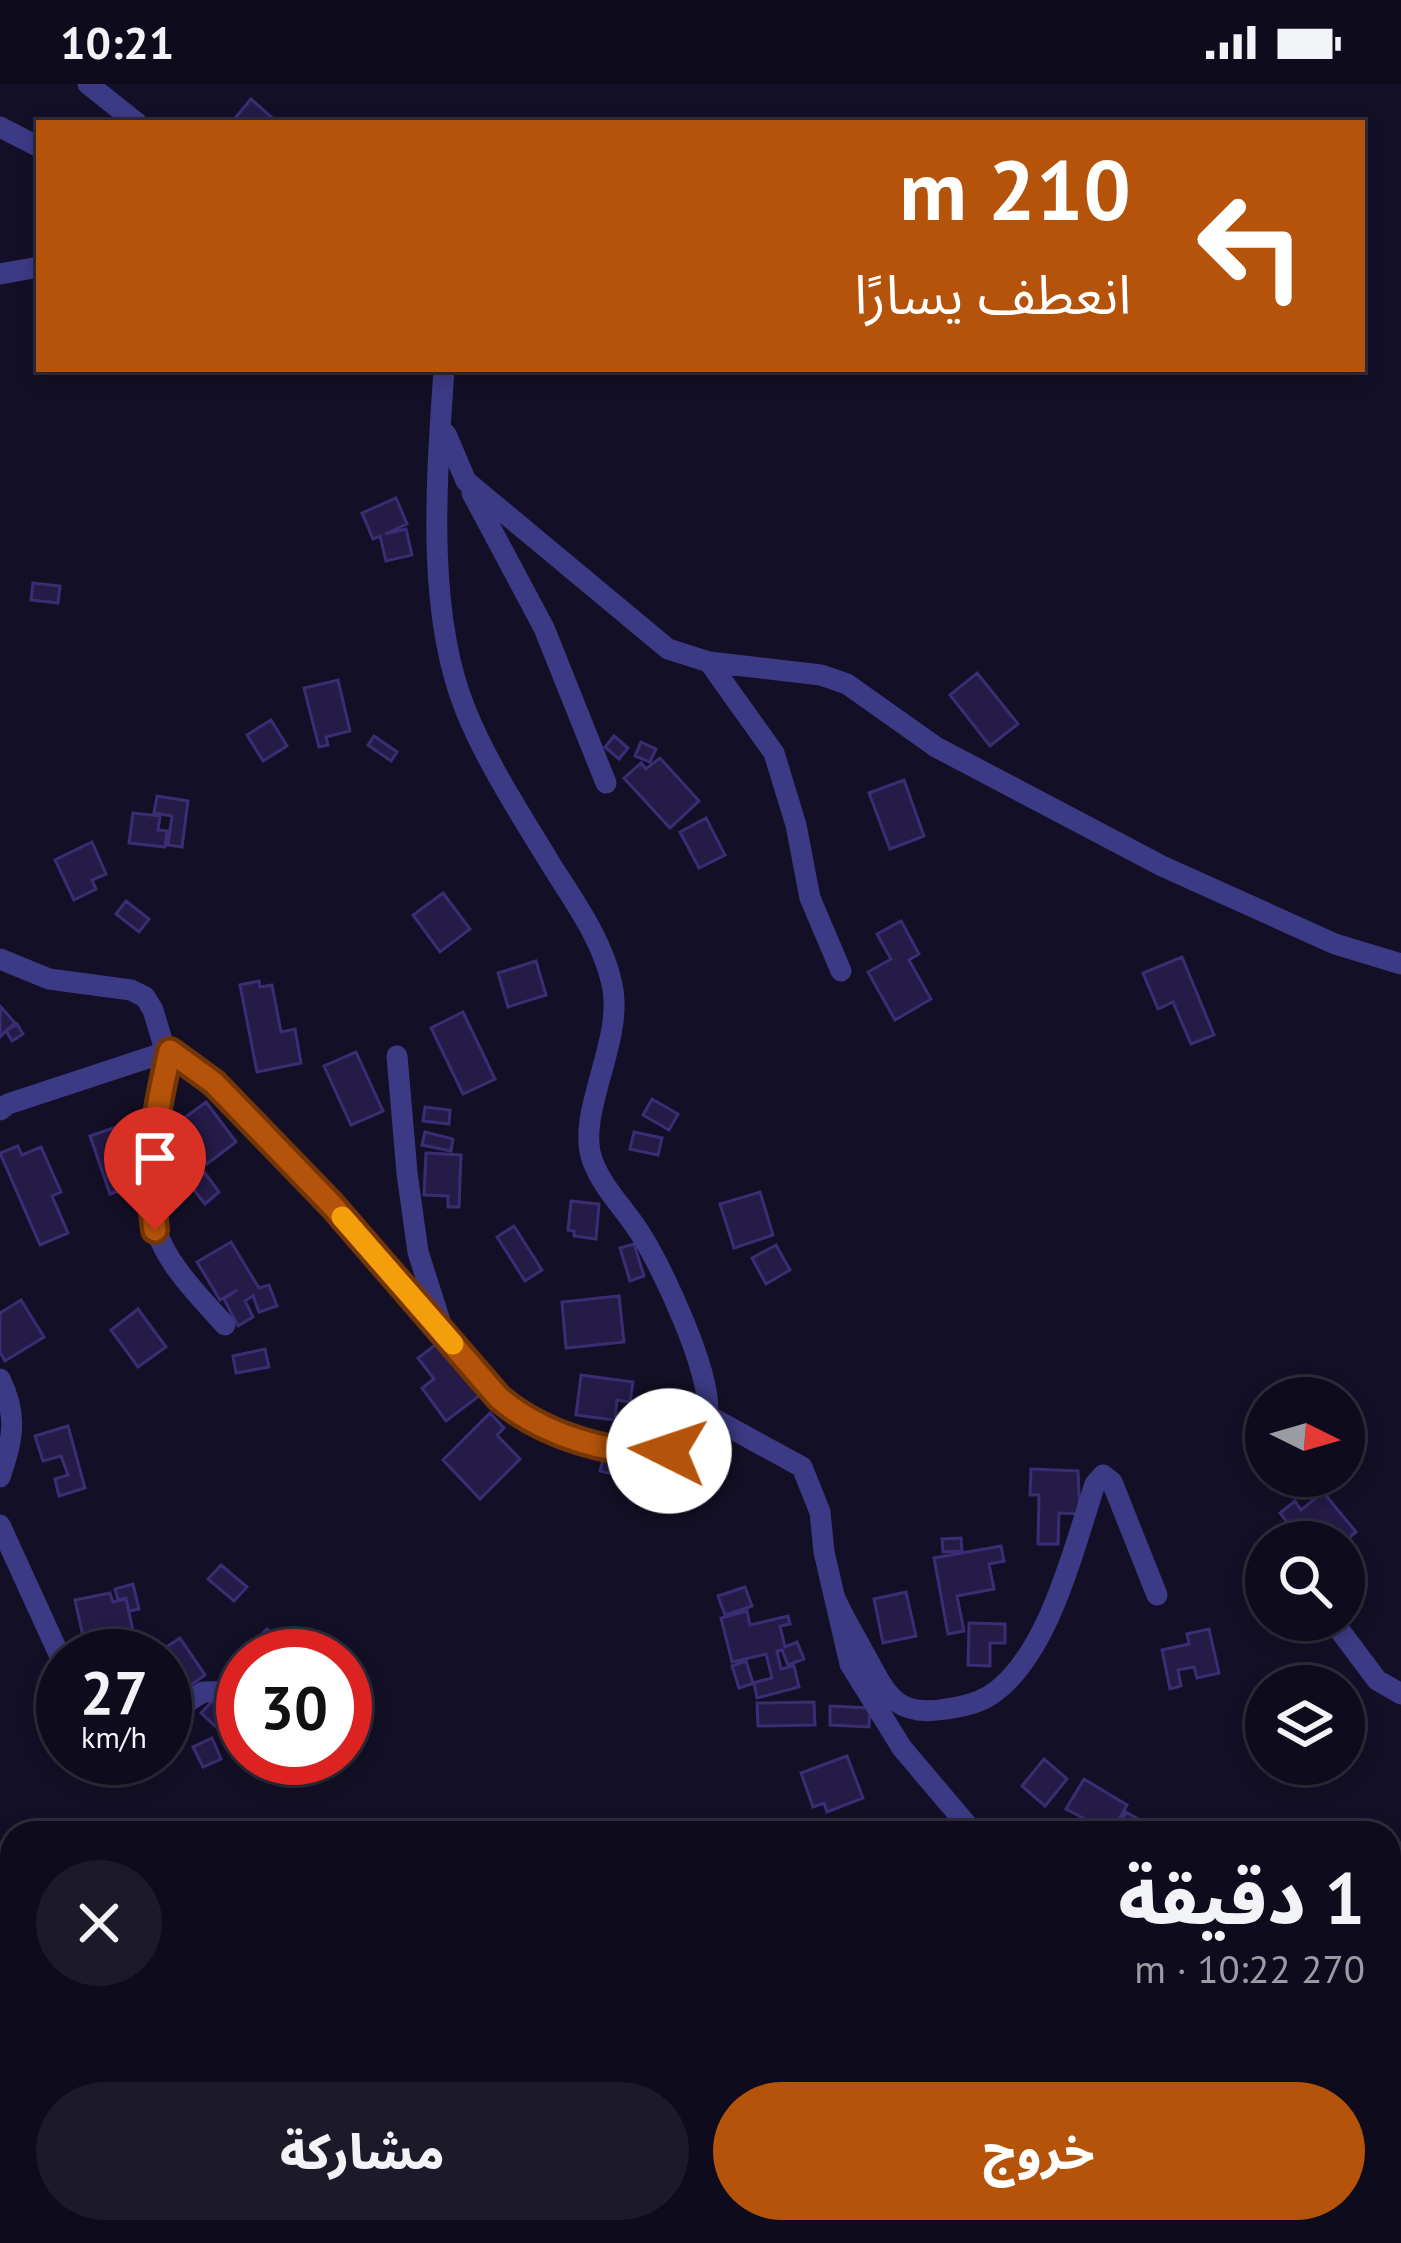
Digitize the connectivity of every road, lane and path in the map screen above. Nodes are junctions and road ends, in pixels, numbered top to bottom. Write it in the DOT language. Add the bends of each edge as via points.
graph roads {
  1 [pos="88,84"];
  2 [pos="133,120"];
  3 [pos="0,127"];
  4 [pos="36,145"];
  5 [pos="36,268"];
  6 [pos="0,274"];
  7 [pos="444,372"];
  8 [pos="440,422"];
  9 [pos="466,482"];
  10 [pos="709,662"];
  11 [pos="606,782"];
  12 [pos="0,959"];
  13 [pos="1401,964"];
  14 [pos="842,971"];
  15 [pos="167,1050"];
  16 [pos="398,1056"];
  17 [pos="0,1110"];
  18 [pos="224,1325"];
  19 [pos="444,1333"];
  20 [pos="0,1379"];
  21 [pos="707,1415"];
  22 [pos="0,1477"];
  23 [pos="0,1525"];
  24 [pos="1157,1595"];
  25 [pos="833,1596"];
  26 [pos="47,1629"];
  27 [pos="1348,1641"];
  28 [pos="1401,1694"];
  29 [pos="964,1821"];
  1 -- 2 [label="street"];
  3 -- 4 [label="street"];
  5 -- 6 [label="street"];
  7 -- 8 [label="street"];
  8 -- 9 [label="street"];
  8 -- 21 [label="street" via="437,591 444,637 466,712 605,961 612,1023 588,1148 641,1233 698,1354"];
  9 -- 10 [label="street" via="668,649"];
  9 -- 11 [label="street" via="544,628"];
  10 -- 13 [label="street" via="847,684 922,739 1162,866 1335,944"];
  10 -- 14 [label="street" via="774,753 810,898"];
  12 -- 15 [label="street" via="50,979 131,990 153,1010"];
  15 -- 17 [label="street"];
  15 -- 18 [label="street" via="148,1181 155,1230"];
  15 -- 19 [label="street" via="229,1098"];
  16 -- 19 [label="street" via="418,1252"];
  19 -- 21 [label="street" via="499,1398 544,1427 648,1454 682,1446"];
  20 -- 22 [label="street" via="14,1418"];
  21 -- 25 [label="street" via="802,1467 820,1512"];
  23 -- 26 [label="street"];
  24 -- 25 [label="street" via="1103,1475 1028,1656 986,1698 918,1712 892,1700"];
  25 -- 29 [label="street" via="850,1664 883,1721"];
  27 -- 28 [label="street" via="1377,1680"];
}
